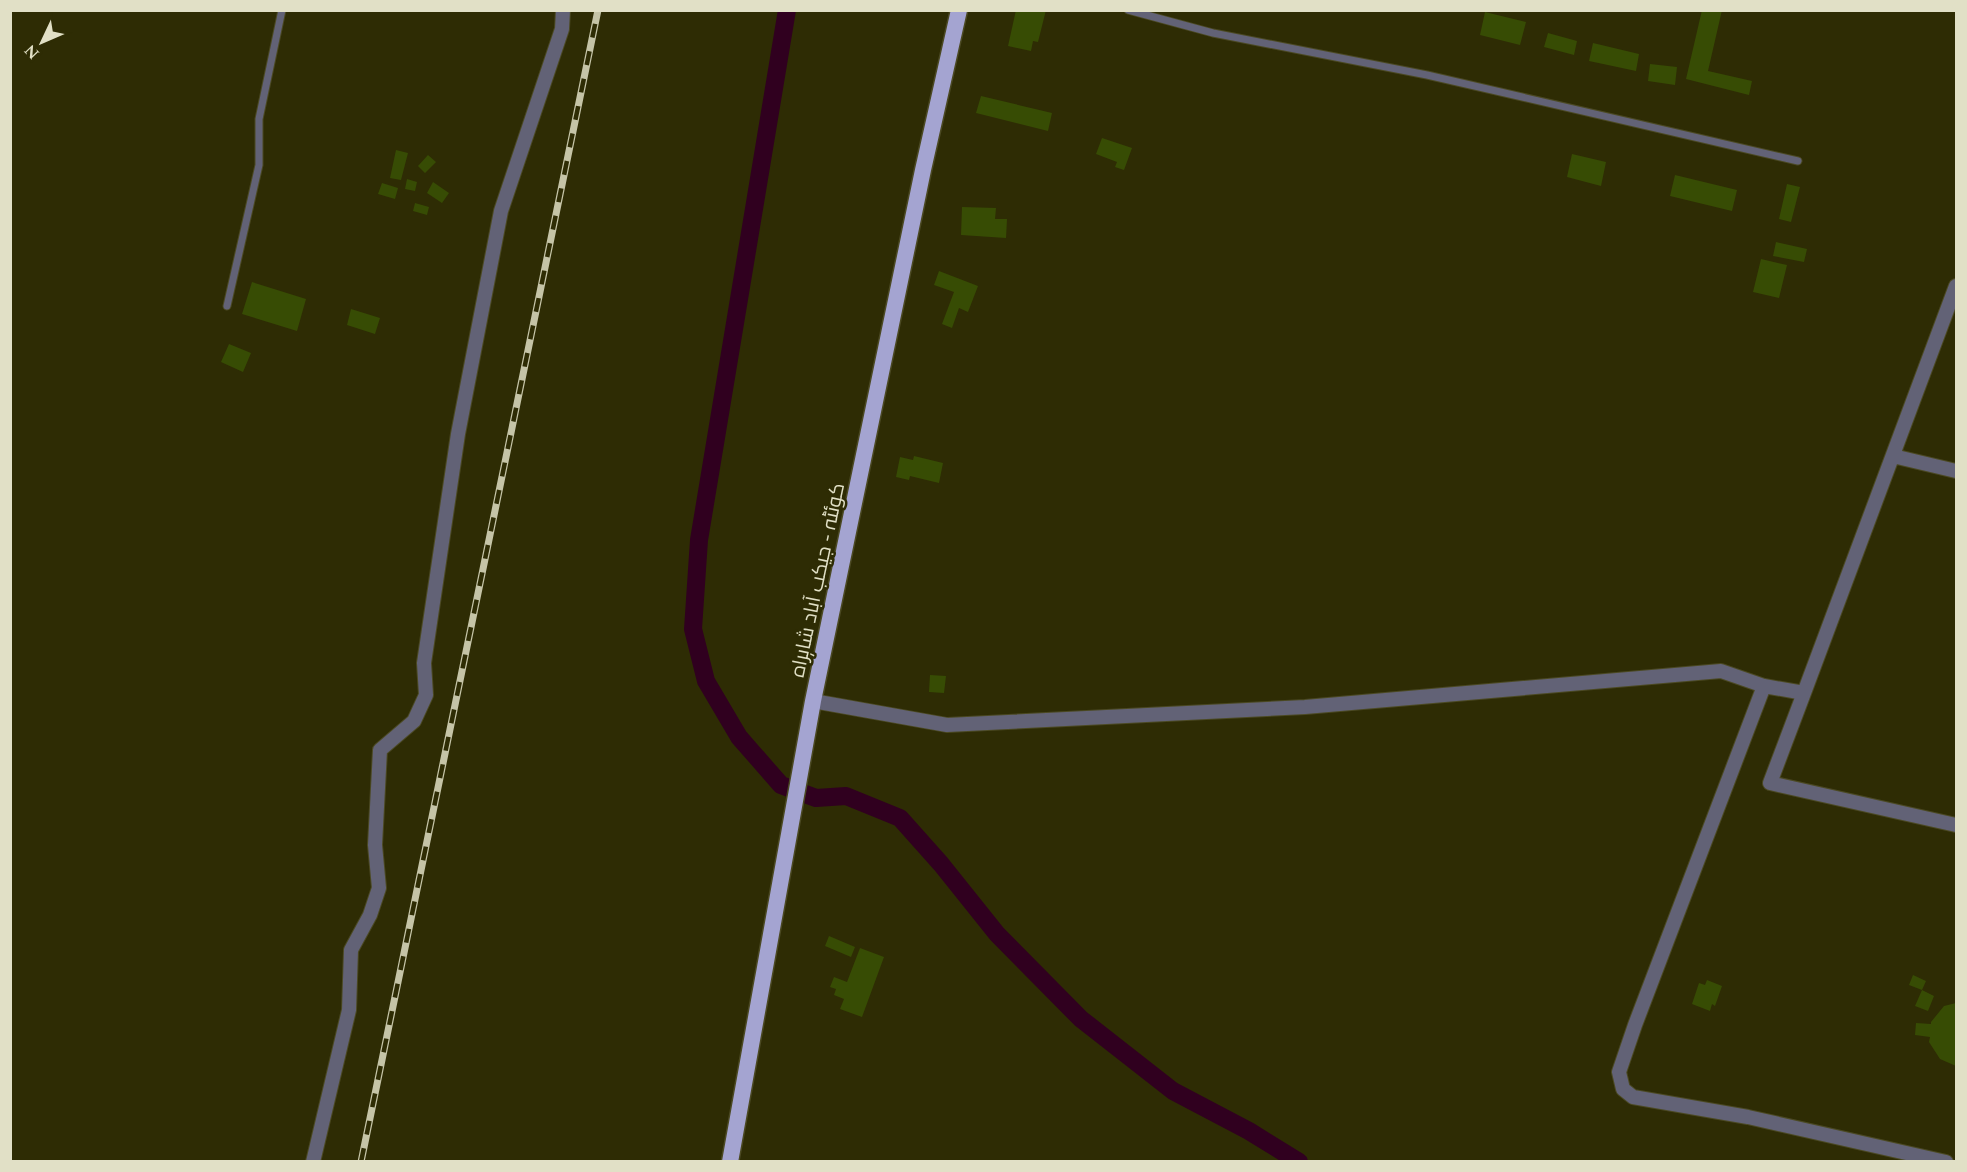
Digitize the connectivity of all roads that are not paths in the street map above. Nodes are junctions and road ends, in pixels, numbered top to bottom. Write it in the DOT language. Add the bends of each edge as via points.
graph roads {
  1 [pos="282,10"];
  2 [pos="563,10"];
  3 [pos="959,10"];
  4 [pos="1128,10"];
  5 [pos="1798,161"];
  6 [pos="1956,286"];
  7 [pos="227,306"];
  8 [pos="1893,456"];
  9 [pos="1956,471"];
  10 [pos="1764,686"];
  11 [pos="1804,693"];
  12 [pos="813,701"];
  13 [pos="1956,825"];
  14 [pos="313,1161"];
  15 [pos="730,1161"];
  16 [pos="1946,1161"];
  1 -- 7 [label="lane" via="259,119 259,165"];
  2 -- 14 [label="street" via="562,29 501,211 458,434 424,663 426,695 414,721 380,750 375,845 379,888 351,950 349,1010"];
  3 -- 12 [label="highway, کوئٹہ - جیکب آباد شاہراہ"];
  4 -- 5 [label="lane" via="1213,33 1439,78"];
  6 -- 8 [label="street"];
  8 -- 9 [label="street"];
  8 -- 11 [label="street"];
  10 -- 11 [label="street"];
  10 -- 12 [label="street" via="1721,671 1305,707 947,725"];
  10 -- 16 [label="street" via="1635,1025 1619,1072 1623,1089 1633,1097 1748,1117"];
  11 -- 13 [label="street" via="1770,783"];
  12 -- 15 [label="highway, کوئٹہ - جیکب آباد شاہراہ"];
}
